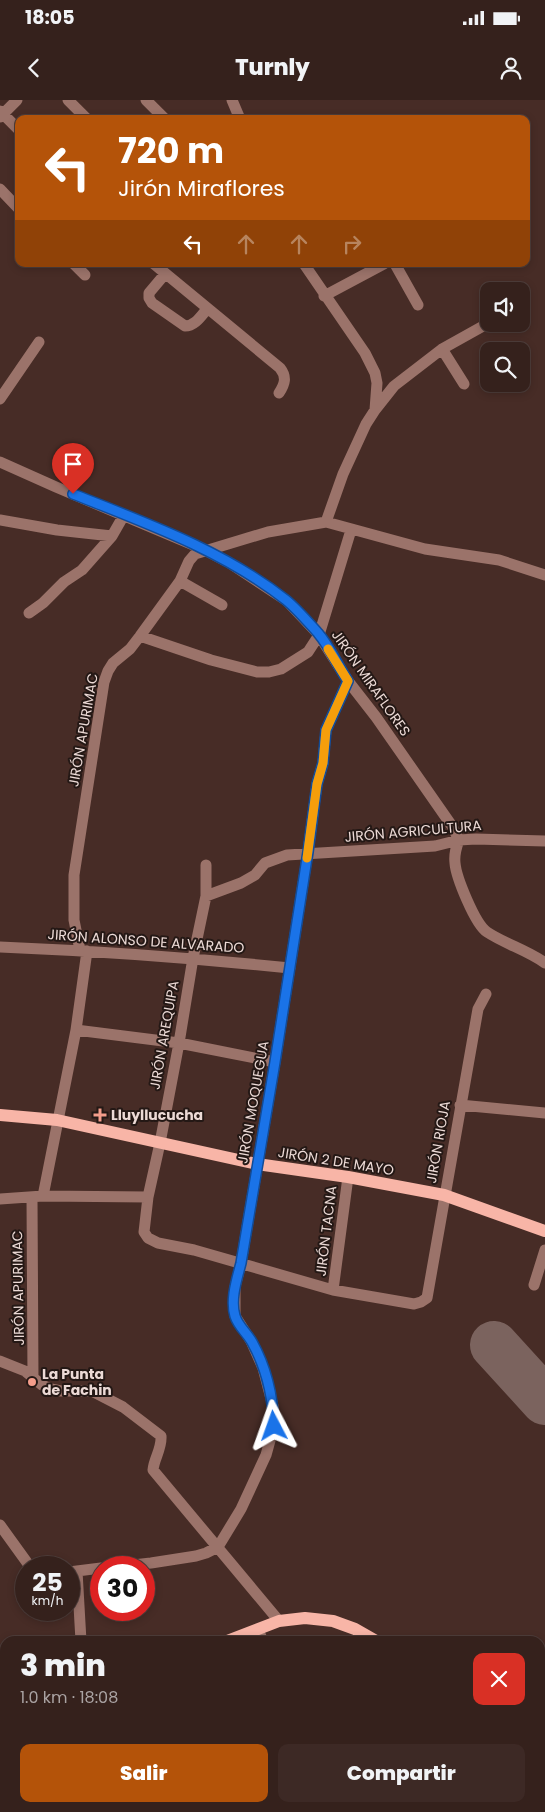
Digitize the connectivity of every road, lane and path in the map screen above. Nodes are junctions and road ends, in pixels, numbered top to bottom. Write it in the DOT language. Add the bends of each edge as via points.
graph roads {
  1 [pos="17,100"];
  2 [pos="68,100"];
  3 [pos="146,100"];
  4 [pos="232,100"];
  5 [pos="1,114"];
  6 [pos="83,115"];
  7 [pos="161,115"];
  8 [pos="238,115"];
  9 [pos="15,126"];
  10 [pos="0,189"];
  11 [pos="15,205"];
  12 [pos="77,267"];
  13 [pos="157,267"];
  14 [pos="306,267"];
  15 [pos="378,267"];
  16 [pos="397,267"];
  17 [pos="85,274"];
  18 [pos="165,274"];
  19 [pos="324,296"];
  20 [pos="418,304"];
  21 [pos="207,310"];
  22 [pos="480,328"];
  23 [pos="39,342"];
  24 [pos="442,349"];
  25 [pos="377,383"];
  26 [pos="464,384"];
  27 [pos="394,386"];
  28 [pos="279,393"];
  29 [pos="0,399"];
  30 [pos="375,410"];
  31 [pos="0,462"];
  32 [pos="124,514"];
  33 [pos="0,520"];
  34 [pos="326,522"];
  35 [pos="351,530"];
  36 [pos="112,536"];
  37 [pos="205,550"];
  38 [pos="545,575"];
  39 [pos="180,581"];
  40 [pos="222,605"];
  41 [pos="29,613"];
  42 [pos="319,635"];
  43 [pos="140,636"];
  44 [pos="348,681"];
  45 [pos="459,840"];
  46 [pos="545,841"];
  47 [pos="308,852"];
  48 [pos="206,865"];
  49 [pos="206,896"];
  50 [pos="0,948"];
  51 [pos="83,950"];
  52 [pos="193,958"];
  53 [pos="545,963"];
  54 [pos="290,968"];
  55 [pos="486,994"];
  56 [pos="76,1030"];
  57 [pos="179,1043"];
  58 [pos="275,1062"];
  59 [pos="460,1105"];
  60 [pos="545,1112"];
  61 [pos="0,1115"];
  62 [pos="57,1120"];
  63 [pos="160,1143"];
  64 [pos="257,1164"];
  65 [pos="348,1177"];
  66 [pos="444,1194"];
  67 [pos="38,1196"];
  68 [pos="148,1197"];
  69 [pos="0,1199"];
  70 [pos="545,1231"];
  71 [pos="545,1250"];
  72 [pos="241,1263"];
  73 [pos="534,1284"];
  74 [pos="334,1290"];
  75 [pos="0,1360"];
  76 [pos="33,1379"];
  77 [pos="0,1525"];
  78 [pos="218,1547"];
  79 [pos="22,1556"];
  80 [pos="155,1561"];
  81 [pos="79,1621"];
  82 [pos="279,1621"];
  83 [pos="261,1635"];
  84 [pos="80,1636"];
  85 [pos="367,1636"];
  1 -- 5 [label="street"];
  2 -- 6 [label="street"];
  3 -- 7 [label="street"];
  4 -- 8 [label="street"];
  5 -- 9 [label="street"];
  10 -- 11 [label="street"];
  12 -- 17 [label="street"];
  13 -- 18 [label="street"];
  14 -- 19 [label="street"];
  15 -- 19 [label="street"];
  16 -- 20 [label="street"];
  18 -- 21 [label="street"];
  18 -- 21 [label="street" via="149,293 152,303 185,326 191,326"];
  19 -- 25 [label="street" via="365,353"];
  21 -- 28 [label="street" via="282,371 285,380"];
  22 -- 24 [label="street"];
  23 -- 29 [label="street"];
  24 -- 26 [label="street"];
  24 -- 27 [label="street"];
  25 -- 27 [label="street" via="386,382"];
  25 -- 30 [label="street"];
  27 -- 30 [label="street"];
  30 -- 34 [label="street" via="344,474"];
  31 -- 32 [label="street, JIRÓN MIRAFLORES"];
  32 -- 36 [label="street"];
  32 -- 37 [label="street, JIRÓN MIRAFLORES"];
  33 -- 36 [label="street"];
  34 -- 35 [label="street"];
  34 -- 37 [label="street" via="268,532"];
  35 -- 38 [label="street" via="426,549 498,560"];
  35 -- 42 [label="street"];
  36 -- 41 [label="street" via="82,570"];
  37 -- 39 [label="street, JIRÓN APURIMAC" via="189,561"];
  37 -- 42 [label="street, JIRÓN MIRAFLORES" via="287,602"];
  39 -- 40 [label="street"];
  39 -- 43 [label="street, JIRÓN APURIMAC"];
  42 -- 43 [label="street" via="308,652 281,669 269,672 210,660"];
  42 -- 44 [label="street, JIRÓN MIRAFLORES"];
  43 -- 51 [label="street, JIRÓN APURIMAC" via="113,663 104,682 74,874 74,920"];
  44 -- 45 [label="street, JIRÓN MIRAFLORES" via="426,787"];
  44 -- 47 [label="street, JIRÓN MOQUEGUA" via="326,730"];
  45 -- 46 [label="street, JIRÓN AGRICULTURA"];
  45 -- 47 [label="street, JIRÓN AGRICULTURA" via="435,846"];
  45 -- 53 [label="street" via="455,850 457,873 476,921 486,931"];
  47 -- 49 [label="street, JIRÓN AGRICULTURA" via="265,862 255,875"];
  47 -- 54 [label="street, JIRÓN MOQUEGUA"];
  48 -- 49 [label="street, JIRÓN AREQUIPA"];
  49 -- 52 [label="street, JIRÓN AREQUIPA"];
  50 -- 51 [label="street, JIRÓN ALONSO DE ALVARADO"];
  51 -- 52 [label="street, JIRÓN ALONSO DE ALVARADO"];
  51 -- 56 [label="street, JIRÓN APURIMAC"];
  52 -- 54 [label="street, JIRÓN ALONSO DE ALVARADO"];
  52 -- 57 [label="street, JIRÓN AREQUIPA"];
  54 -- 58 [label="street, JIRÓN MOQUEGUA"];
  55 -- 59 [label="street, JIRÓN RIOJA" via="478,1009"];
  56 -- 57 [label="street"];
  56 -- 62 [label="street, JIRÓN APURIMAC"];
  57 -- 58 [label="street"];
  57 -- 63 [label="street, JIRÓN AREQUIPA"];
  58 -- 64 [label="street, JIRÓN MOQUEGUA"];
  59 -- 60 [label="street"];
  59 -- 66 [label="street, JIRÓN RIOJA"];
  61 -- 62 [label="main road, JIRÓN 2 DE MAYO"];
  62 -- 63 [label="main road, JIRÓN 2 DE MAYO"];
  62 -- 67 [label="street, JIRÓN APURIMAC"];
  63 -- 64 [label="main road, JIRÓN 2 DE MAYO"];
  63 -- 68 [label="street, JIRÓN AREQUIPA"];
  64 -- 65 [label="main road, JIRÓN 2 DE MAYO"];
  64 -- 72 [label="street, JIRÓN MOQUEGUA"];
  65 -- 66 [label="main road, JIRÓN 2 DE MAYO"];
  65 -- 74 [label="street, JIRÓN TACNA"];
  66 -- 70 [label="main road, JIRÓN 2 DE MAYO"];
  66 -- 74 [label="street, JIRÓN RIOJA" via="427,1298 414,1304"];
  67 -- 68 [label="street"];
  67 -- 69 [label="street"];
  67 -- 76 [label="street, JIRÓN APURIMAC"];
  68 -- 72 [label="street, JIRÓN AREQUIPA" via="144,1232 148,1238"];
  71 -- 73 [label="street"];
  72 -- 74 [label="street"];
  72 -- 78 [label="street, JIRÓN MOQUEGUA" via="235,1287 235,1316 264,1368 274,1426 262,1464 241,1509"];
  75 -- 76 [label="street" via="25,1371"];
  76 -- 78 [label="street" via="61,1391 92,1391 123,1407 161,1436 153,1470"];
  77 -- 79 [label="street"];
  78 -- 80 [label="street" via="196,1556"];
  78 -- 82 [label="street"];
  81 -- 84 [label="street"];
  82 -- 83 [label="main road"];
  82 -- 85 [label="main road" via="305,1618 333,1621"];
}
